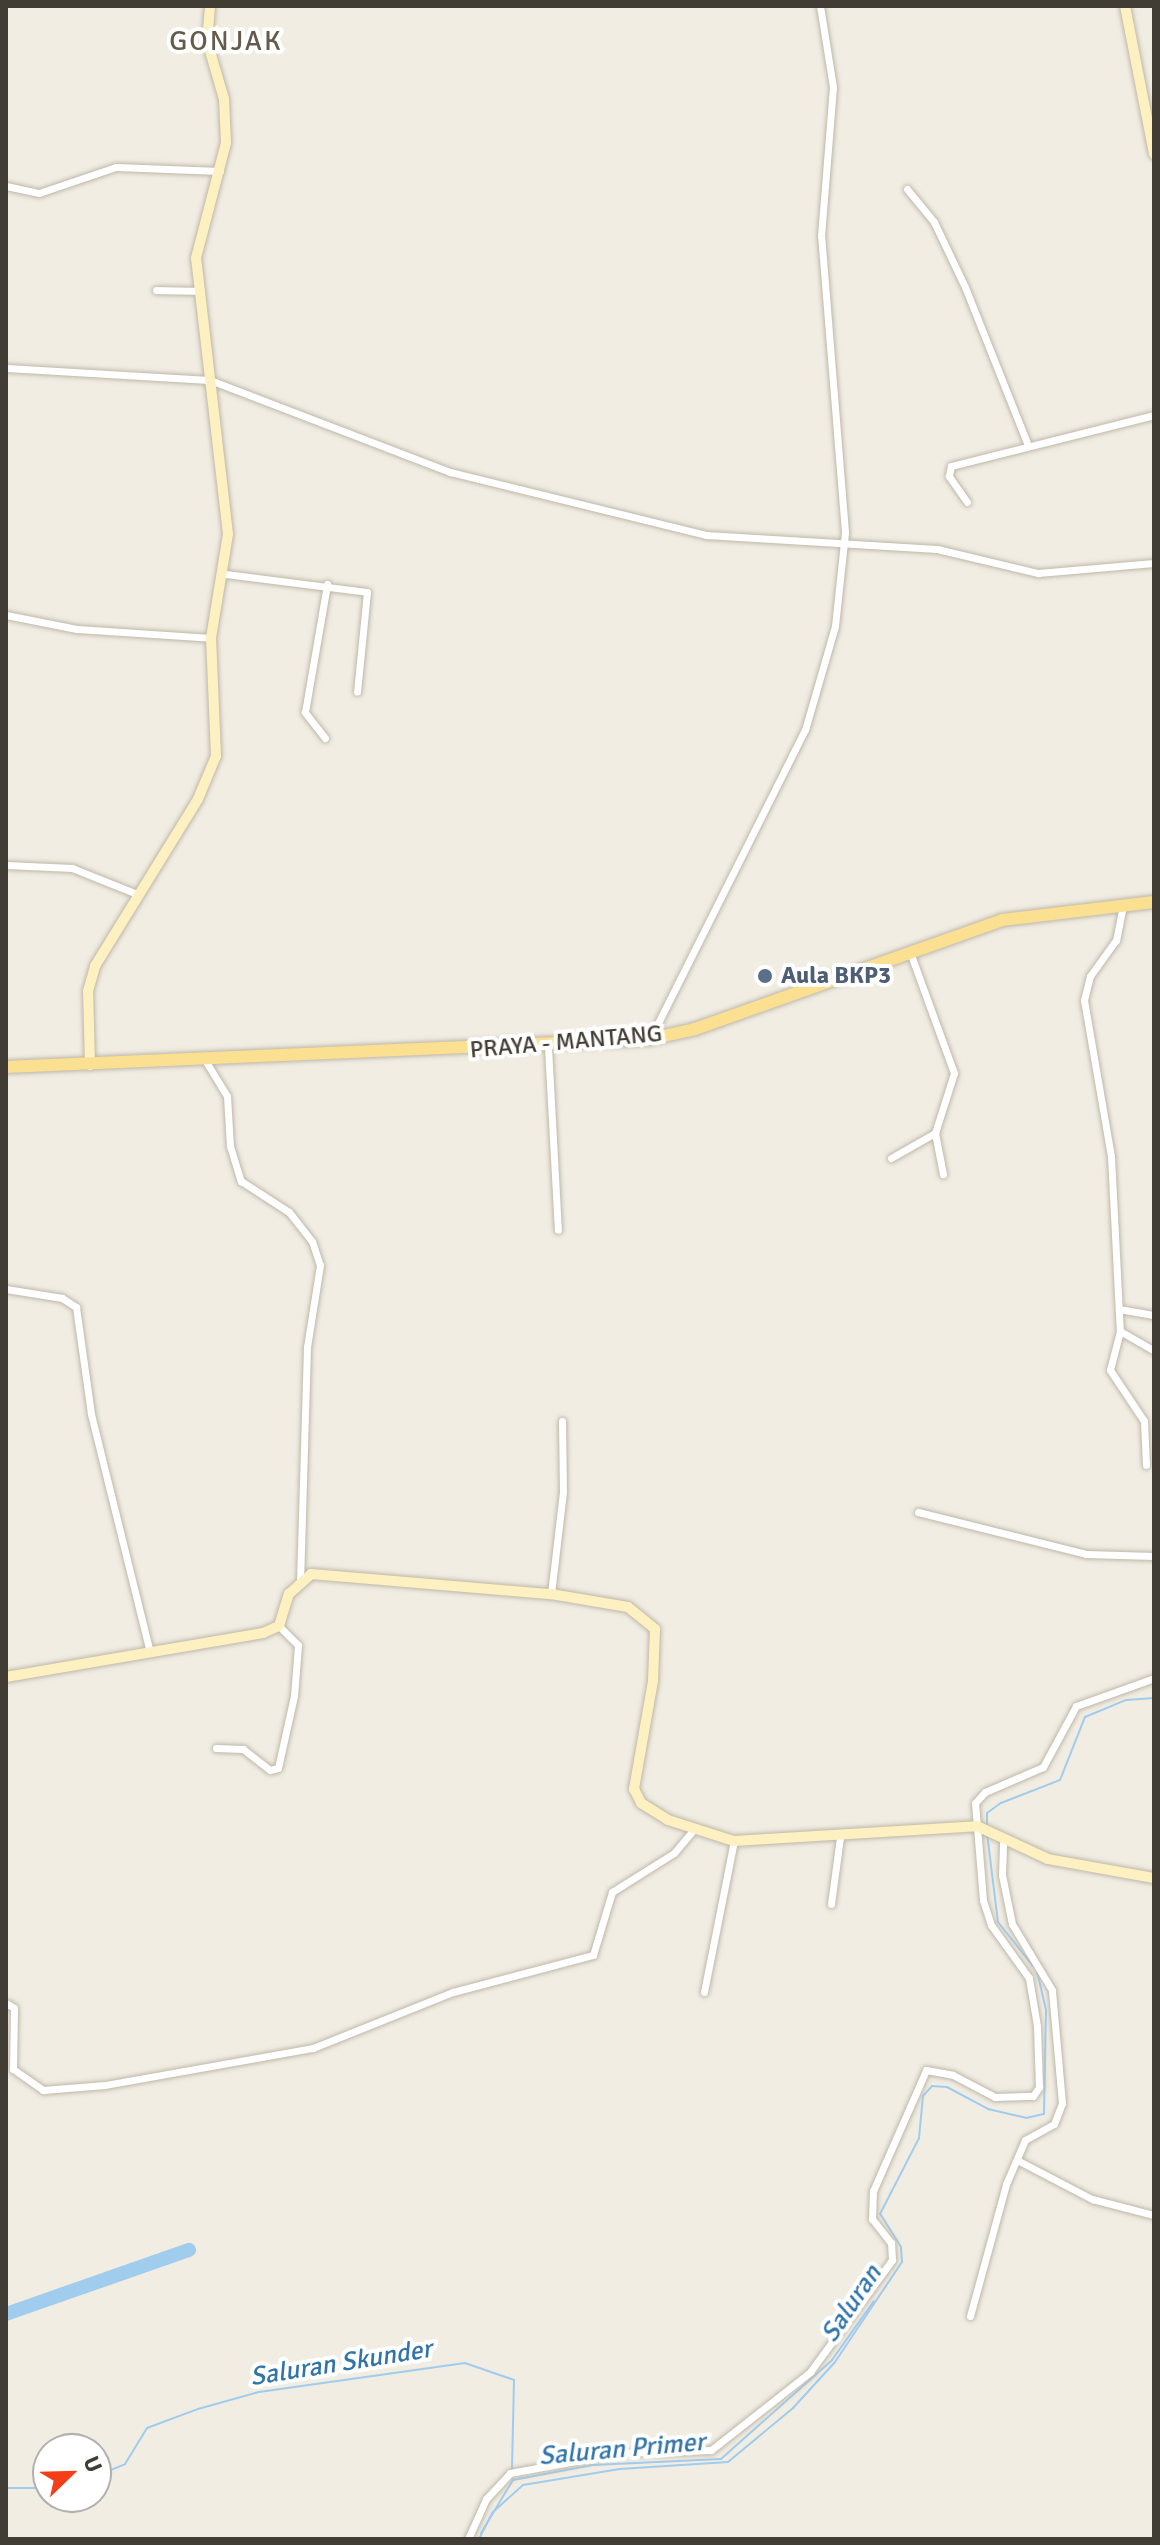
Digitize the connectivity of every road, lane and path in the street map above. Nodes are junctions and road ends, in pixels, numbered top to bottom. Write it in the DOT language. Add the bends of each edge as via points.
graph roads {
  1 [pos="210,6"];
  2 [pos="820,6"];
  3 [pos="1125,6"];
  4 [pos="1154,154"];
  5 [pos="223,171"];
  6 [pos="6,186"];
  7 [pos="907,189"];
  8 [pos="156,290"];
  9 [pos="200,291"];
  10 [pos="6,368"];
  11 [pos="210,380"];
  12 [pos="1154,415"];
  13 [pos="1028,445"];
  14 [pos="967,502"];
  15 [pos="844,542"];
  16 [pos="1154,563"];
  17 [pos="225,574"];
  18 [pos="327,584"];
  19 [pos="6,615"];
  20 [pos="211,638"];
  21 [pos="357,692"];
  22 [pos="325,738"];
  23 [pos="6,865"];
  24 [pos="137,894"];
  25 [pos="1154,902"];
  26 [pos="1123,905"];
  27 [pos="911,955"];
  28 [pos="650,1039"];
  29 [pos="548,1047"];
  30 [pos="205,1060"];
  31 [pos="90,1065"];
  32 [pos="6,1067"];
  33 [pos="935,1133"];
  34 [pos="891,1158"];
  35 [pos="943,1174"];
  36 [pos="558,1230"];
  37 [pos="6,1289"];
  38 [pos="1119,1309"];
  39 [pos="1154,1315"];
  40 [pos="1120,1331"];
  41 [pos="1154,1351"];
  42 [pos="562,1421"];
  43 [pos="1146,1465"];
  44 [pos="918,1512"];
  45 [pos="1154,1556"];
  46 [pos="300,1579"];
  47 [pos="551,1594"];
  48 [pos="279,1626"];
  49 [pos="150,1652"];
  50 [pos="6,1677"];
  51 [pos="1154,1678"];
  52 [pos="216,1748"];
  53 [pos="975,1826"];
  54 [pos="693,1830"];
  55 [pos="999,1834"];
  56 [pos="840,1837"];
  57 [pos="734,1841"];
  58 [pos="1154,1878"];
  59 [pos="831,1904"];
  60 [pos="704,1992"];
  61 [pos="6,2003"];
  62 [pos="1017,2160"];
  63 [pos="1154,2215"];
  64 [pos="970,2316"];
  65 [pos="468,2539"];
  1 -- 5 [label="street" via="207,41 225,109"];
  2 -- 15 [label="street" via="833,87 821,236"];
  3 -- 4 [label="street"];
  5 -- 6 [label="street" via="116,167 39,193"];
  5 -- 9 [label="street" via="198,248"];
  7 -- 13 [label="street" via="949,252"];
  8 -- 9 [label="street"];
  9 -- 11 [label="street"];
  10 -- 11 [label="street"];
  11 -- 15 [label="street" via="482,480 706,535"];
  11 -- 17 [label="street" via="228,534"];
  12 -- 13 [label="street"];
  13 -- 14 [label="street" via="951,466 949,476"];
  15 -- 16 [label="street" via="937,549 1038,573"];
  15 -- 28 [label="street" via="835,626 805,730"];
  17 -- 18 [label="street"];
  17 -- 20 [label="street"];
  18 -- 21 [label="street" via="367,595"];
  18 -- 22 [label="street" via="305,712"];
  19 -- 20 [label="street" via="77,629"];
  20 -- 24 [label="street" via="215,760 198,799"];
  23 -- 24 [label="street" via="63,866"];
  24 -- 31 [label="street" via="89,984"];
  25 -- 26 [label="main road, PRAYA - MANTANG"];
  26 -- 27 [label="main road, PRAYA - MANTANG" via="1002,920"];
  26 -- 38 [label="street" via="1116,940 1090,976 1084,1000 1111,1156"];
  27 -- 28 [label="main road, PRAYA - MANTANG"];
  27 -- 33 [label="street" via="954,1069"];
  28 -- 29 [label="main road, PRAYA - MANTANG"];
  29 -- 30 [label="main road, PRAYA - MANTANG"];
  29 -- 36 [label="street"];
  30 -- 31 [label="main road, PRAYA - MANTANG"];
  30 -- 46 [label="street" via="227,1096 230,1146 241,1181 289,1212 312,1241 320,1265 307,1347"];
  31 -- 32 [label="main road, PRAYA - MANTANG"];
  33 -- 34 [label="street"];
  33 -- 35 [label="street"];
  37 -- 49 [label="street" via="62,1298 76,1307 91,1414"];
  38 -- 39 [label="street"];
  38 -- 40 [label="street"];
  40 -- 41 [label="street"];
  40 -- 43 [label="street" via="1110,1370 1144,1421"];
  42 -- 47 [label="street" via="563,1492"];
  44 -- 45 [label="street" via="1086,1554"];
  46 -- 47 [label="street" via="326,1573"];
  46 -- 48 [label="street"];
  47 -- 54 [label="street" via="628,1607 655,1629 653,1681 634,1789 651,1810"];
  48 -- 49 [label="street"];
  48 -- 52 [label="street" via="298,1645 278,1768 270,1770 243,1749"];
  49 -- 50 [label="street"];
  51 -- 53 [label="street" via="1076,1706 1043,1767 985,1792 975,1803"];
  53 -- 55 [label="street"];
  53 -- 56 [label="street"];
  53 -- 65 [label="street" via="991,1925 1029,1978 1039,2087 1026,2099 1010,2100 933,2068 922,2074 873,2191 872,2219 891,2243 892,2260 810,2372 726,2444 698,2452 619,2453 521,2468 486,2499"];
  54 -- 57 [label="street"];
  54 -- 61 [label="street" via="674,1853 612,1892 593,1955 453,1992 313,2048 105,2085 43,2090 13,2069 14,2008"];
  55 -- 58 [label="street" via="1048,1859"];
  55 -- 62 [label="street" via="1012,1924 1052,1990 1062,2103 1054,2124 1025,2140"];
  56 -- 57 [label="street"];
  56 -- 59 [label="street"];
  57 -- 60 [label="street"];
  62 -- 63 [label="street" via="1092,2199"];
  62 -- 64 [label="street" via="991,2227"];
}
